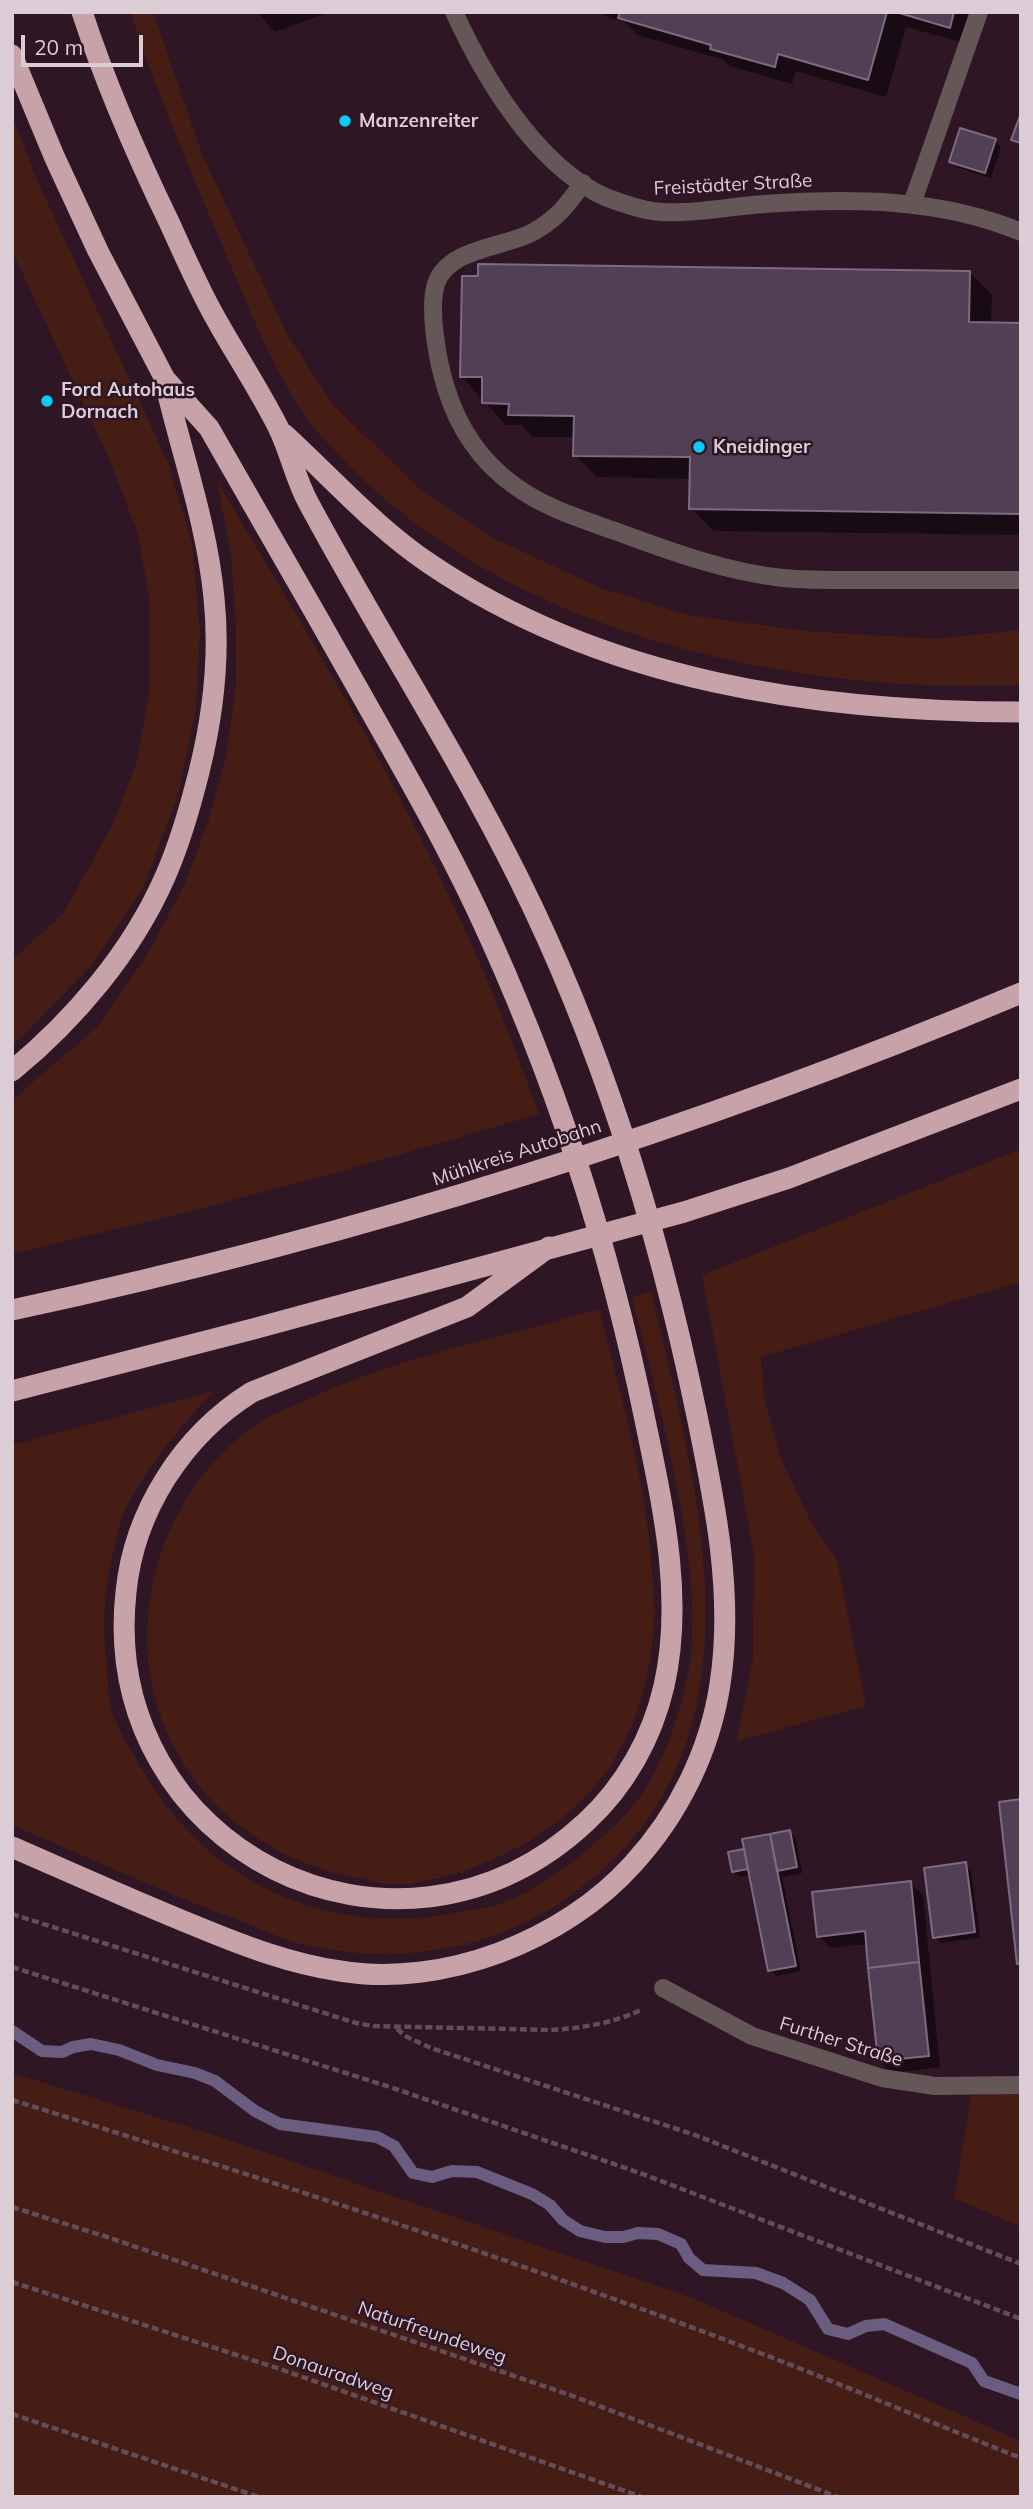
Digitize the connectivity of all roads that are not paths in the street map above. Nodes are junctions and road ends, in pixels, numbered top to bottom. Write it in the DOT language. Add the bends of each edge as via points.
graph roads {
  1 [pos="82,12"];
  2 [pos="454,12"];
  3 [pos="979,12"];
  4 [pos="12,55"];
  5 [pos="583,184"];
  6 [pos="912,204"];
  7 [pos="1021,232"];
  8 [pos="165,379"];
  9 [pos="280,430"];
  10 [pos="1021,580"];
  11 [pos="1021,712"];
  12 [pos="1021,993"];
  13 [pos="12,1071"];
  14 [pos="1021,1089"];
  15 [pos="549,1247"];
  16 [pos="12,1310"];
  17 [pos="12,1391"];
  18 [pos="12,1847"];
  19 [pos="663,1988"];
  20 [pos="1021,2085"];
  1 -- 9 [label="highway" via="141,162 208,305"];
  2 -- 5 [label="street, Freistädter Straße" via="495,89 524,129"];
  3 -- 6 [label="street"];
  4 -- 8 [label="highway" via="98,251"];
  5 -- 6 [label="street, Freistädter Straße" via="597,194 644,210 843,201"];
  5 -- 10 [label="street" via="561,214 533,233 472,252 447,266 436,284 439,365 453,411 475,447 514,486 563,513 647,543 781,578"];
  6 -- 7 [label="street, Freistädter Straße" via="947,209"];
  8 -- 13 [label="highway" via="201,515 215,601 215,678 207,739 187,821 165,879 130,940 90,995"];
  8 -- 15 [label="highway" via="209,428 428,811 520,1008 586,1192 639,1388 673,1585 665,1683 652,1730 599,1811 563,1844 478,1888 425,1899 370,1899 319,1888 270,1868 220,1835 183,1796 138,1715 129,1676 124,1607 128,1570 152,1501 208,1425 239,1400 467,1307"];
  9 -- 11 [label="highway" via="389,534 429,564 521,617 608,652 755,691 858,705"];
  9 -- 18 [label="highway" via="304,496 483,808 523,887 605,1084 638,1179 675,1317 704,1452 723,1579 720,1686 689,1783 659,1836 620,1879 574,1915 521,1945 463,1964 403,1973 345,1973 287,1960 157,1911"];
  12 -- 16 [label="highway, Mühlkreis Autobahn" via="760,1095 433,1204 179,1272"];
  14 -- 15 [label="highway" via="789,1178 684,1212"];
  15 -- 17 [label="highway"];
  19 -- 20 [label="street, Further Straße" via="751,2036 882,2078 935,2086"];
}
